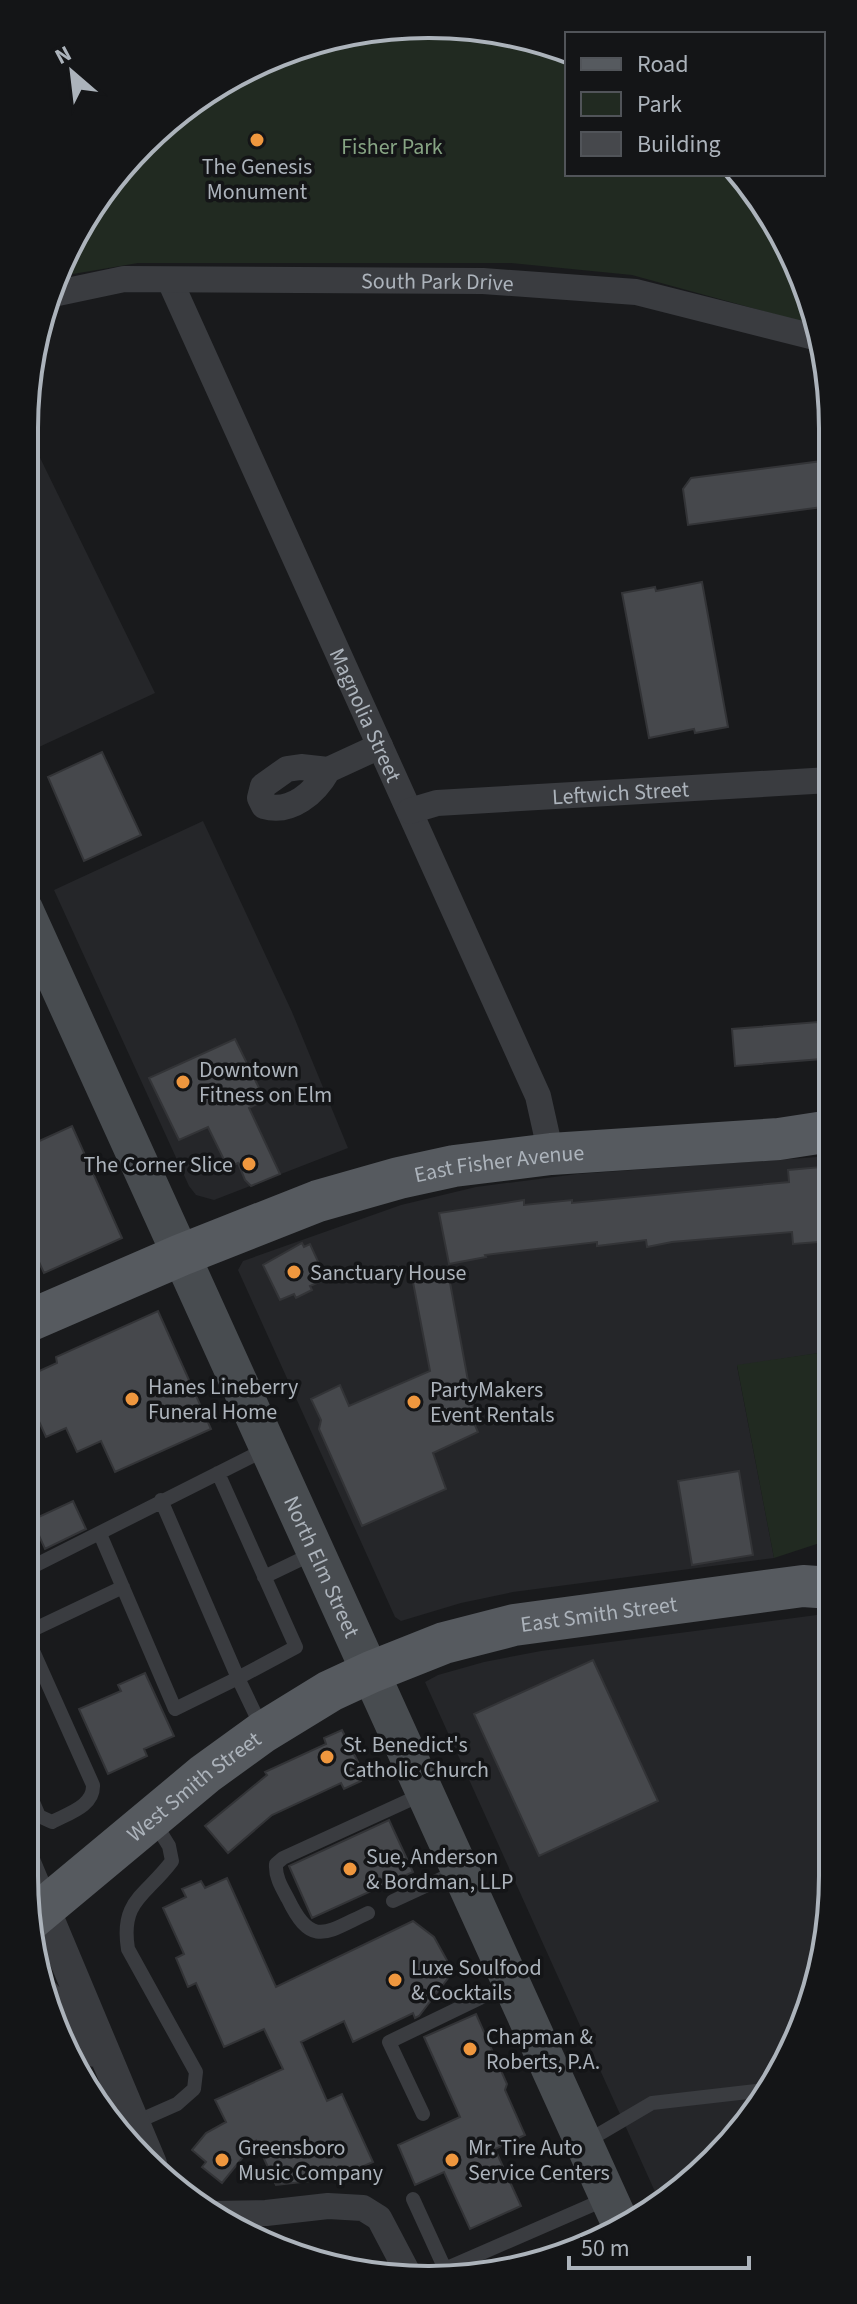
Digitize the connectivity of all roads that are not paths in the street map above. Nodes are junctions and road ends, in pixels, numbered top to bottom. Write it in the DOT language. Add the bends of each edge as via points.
graph roads {
  1 [pos="170,281"];
  2 [pos="63,292"];
  3 [pos="808,335"];
  4 [pos="380,746"];
  5 [pos="328,770"];
  6 [pos="819,781"];
  7 [pos="410,811"];
  8 [pos="38,940"];
  9 [pos="819,1133"];
  10 [pos="551,1154"];
  11 [pos="181,1255"];
  12 [pos="38,1317"];
  13 [pos="269,1448"];
  14 [pos="218,1473"];
  15 [pos="161,1500"];
  16 [pos="100,1534"];
  17 [pos="316,1553"];
  18 [pos="38,1564"];
  19 [pos="264,1577"];
  20 [pos="819,1584"];
  21 [pos="123,1587"];
  22 [pos="38,1626"];
  23 [pos="38,1664"];
  24 [pos="371,1672"];
  25 [pos="238,1678"];
  26 [pos="263,1732"];
  27 [pos="425,1792"];
  28 [pos="38,1814"];
  29 [pos="153,1820"];
  30 [pos="460,1870"];
  31 [pos="393,1901"];
  32 [pos="40,1912"];
  33 [pos="368,1913"];
  34 [pos="40,1919"];
  35 [pos="512,1983"];
  36 [pos="66,2018"];
  37 [pos="112,2071"];
  38 [pos="753,2091"];
  39 [pos="423,2114"];
  40 [pos="134,2123"];
  41 [pos="141,2140"];
  42 [pos="584,2143"];
  43 [pos="413,2199"];
  44 [pos="615,2212"];
  45 [pos="231,2213"];
  46 [pos="404,2265"];
  47 [pos="443,2265"];
  48 [pos="458,2265"];
  1 -- 2 [label="street, South Park Drive" via="124,279"];
  1 -- 3 [label="street, South Park Drive" via="483,281 636,292"];
  1 -- 4 [label="street, Magnolia Street"];
  4 -- 5 [label="street"];
  4 -- 7 [label="street, Magnolia Street"];
  6 -- 7 [label="street, Leftwich Street" via="437,803"];
  7 -- 10 [label="street, Magnolia Street" via="538,1096"];
  8 -- 11 [label="main road, North Elm Street"];
  9 -- 10 [label="main road, East Fisher Avenue"];
  10 -- 11 [label="main road, East Fisher Avenue" via="454,1166 356,1190"];
  11 -- 12 [label="main road, East Fisher Avenue"];
  11 -- 13 [label="main road, North Elm Street"];
  13 -- 14 [label="lane"];
  13 -- 17 [label="main road, North Elm Street"];
  14 -- 15 [label="lane"];
  14 -- 19 [label="lane"];
  15 -- 16 [label="lane"];
  15 -- 25 [label="lane"];
  16 -- 18 [label="lane"];
  16 -- 21 [label="lane"];
  17 -- 19 [label="lane"];
  17 -- 24 [label="main road, North Elm Street"];
  19 -- 25 [label="lane" via="296,1647"];
  20 -- 24 [label="main road, East Smith Street" via="514,1625 444,1643"];
  21 -- 22 [label="lane"];
  21 -- 25 [label="lane" via="175,1709"];
  23 -- 28 [label="lane" via="93,1785 90,1801 52,1822"];
  24 -- 26 [label="main road, West Smith Street"];
  24 -- 27 [label="main road, North Elm Street"];
  25 -- 26 [label="lane"];
  26 -- 29 [label="main road, West Smith Street"];
  27 -- 30 [label="main road, North Elm Street"];
  27 -- 33 [label="lane" via="276,1864 275,1873 306,1928 326,1932"];
  29 -- 32 [label="main road, West Smith Street"];
  29 -- 40 [label="lane" via="172,1861 132,1904 124,1927 128,1949 196,2072 194,2089 177,2104"];
  30 -- 31 [label="lane"];
  30 -- 35 [label="main road, North Elm Street"];
  34 -- 37 [label="street"];
  35 -- 39 [label="lane" via="389,2042"];
  35 -- 42 [label="main road, North Elm Street"];
  36 -- 37 [label="street"];
  37 -- 40 [label="street"];
  38 -- 42 [label="lane" via="652,2103"];
  40 -- 41 [label="street"];
  42 -- 44 [label="main road, North Elm Street"];
  43 -- 47 [label="lane"];
  44 -- 48 [label="lane"];
  45 -- 46 [label="street" via="363,2208 379,2218"];
}
